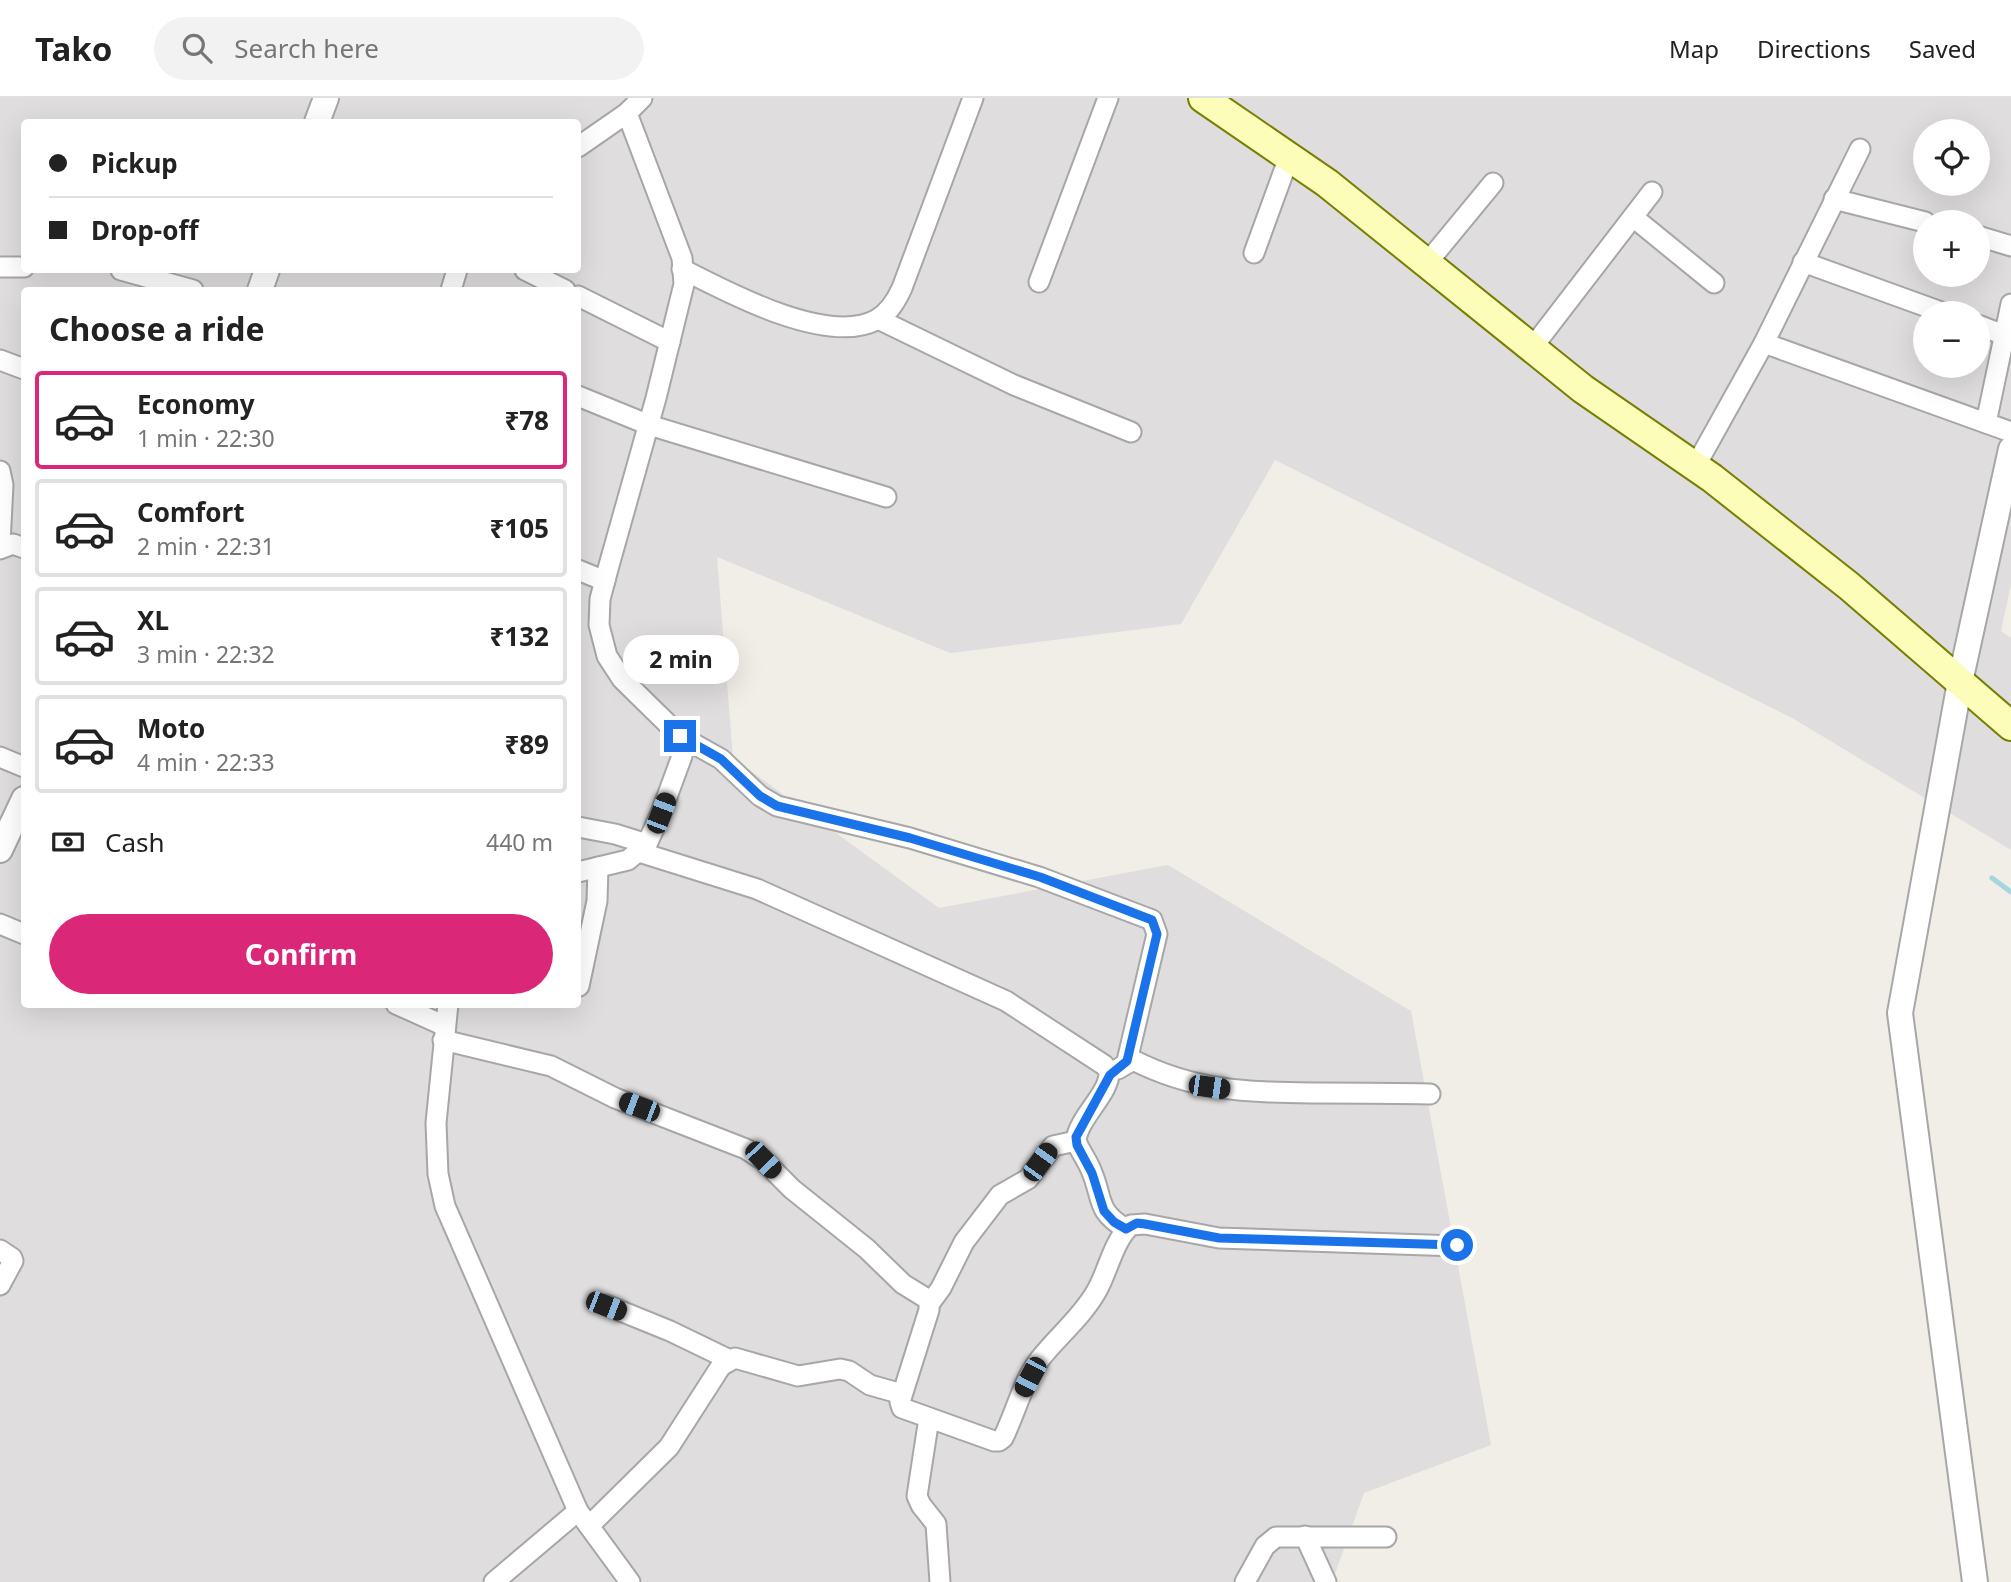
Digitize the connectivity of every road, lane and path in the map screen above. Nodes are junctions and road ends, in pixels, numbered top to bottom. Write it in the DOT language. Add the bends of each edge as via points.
graph roads {
  1 [pos="326,98"];
  2 [pos="642,98"];
  3 [pos="973,98"];
  4 [pos="1108,98"];
  5 [pos="1215,101"];
  6 [pos="627,113"];
  7 [pos="318,119"];
  8 [pos="581,145"];
  9 [pos="1860,149"];
  10 [pos="1290,157"];
  11 [pos="1493,183"];
  12 [pos="1652,192"];
  13 [pos="1834,199"];
  14 [pos="1633,217"];
  15 [pos="1913,219"];
  16 [pos="1990,240"];
  17 [pos="2011,246"];
  18 [pos="1254,253"];
  19 [pos="1803,262"];
  20 [pos="1427,264"];
  21 [pos="0,267"];
  22 [pos="21,267"];
  23 [pos="682,269"];
  24 [pos="146,273"];
  25 [pos="531,273"];
  26 [pos="1039,282"];
  27 [pos="1714,283"];
  28 [pos="185,287"];
  29 [pos="559,287"];
  30 [pos="581,298"];
  31 [pos="1913,302"];
  32 [pos="2010,309"];
  33 [pos="878,319"];
  34 [pos="1990,330"];
  35 [pos="2004,335"];
  36 [pos="670,342"];
  37 [pos="1764,343"];
  38 [pos="1532,348"];
  39 [pos="0,360"];
  40 [pos="21,368"];
  41 [pos="581,397"];
  42 [pos="1986,423"];
  43 [pos="649,425"];
  44 [pos="1131,432"];
  45 [pos="2011,432"];
  46 [pos="2011,449"];
  47 [pos="1695,467"];
  48 [pos="0,471"];
  49 [pos="886,497"];
  50 [pos="0,547"];
  51 [pos="21,547"];
  52 [pos="581,571"];
  53 [pos="605,581"];
  54 [pos="1960,682"];
  55 [pos="2011,726"];
  56 [pos="680,736"];
  57 [pos="0,757"];
  58 [pos="21,765"];
  59 [pos="21,805"];
  60 [pos="581,828"];
  61 [pos="643,848"];
  62 [pos="0,850"];
  63 [pos="598,867"];
  64 [pos="581,871"];
  65 [pos="0,924"];
  66 [pos="21,933"];
  67 [pos="581,977"];
  68 [pos="403,1008"];
  69 [pos="447,1008"];
  70 [pos="444,1033"];
  71 [pos="1127,1061"];
  72 [pos="1110,1075"];
  73 [pos="1430,1094"];
  74 [pos="1076,1140"];
  75 [pos="1126,1229"];
  76 [pos="1457,1245"];
  77 [pos="0,1250"];
  78 [pos="0,1285"];
  79 [pos="930,1303"];
  80 [pos="606,1306"];
  81 [pos="730,1360"];
  82 [pos="902,1394"];
  83 [pos="929,1418"];
  84 [pos="583,1518"];
  85 [pos="1305,1536"];
  86 [pos="1386,1537"];
  87 [pos="494,1582"];
  88 [pos="630,1582"];
  89 [pos="940,1582"];
  90 [pos="1245,1582"];
  91 [pos="1326,1582"];
  92 [pos="1975,1582"];
  1 -- 7 [label="street"];
  2 -- 6 [label="street"];
  3 -- 33 [label="street" via="902,288"];
  4 -- 26 [label="street"];
  5 -- 10 [label="main road"];
  6 -- 8 [label="street"];
  6 -- 23 [label="street" via="668,217"];
  9 -- 13 [label="street"];
  10 -- 18 [label="street"];
  10 -- 20 [label="main road"];
  11 -- 20 [label="street"];
  12 -- 14 [label="street"];
  13 -- 15 [label="street"];
  13 -- 19 [label="street"];
  14 -- 27 [label="street"];
  14 -- 38 [label="street"];
  16 -- 17 [label="street"];
  19 -- 31 [label="street"];
  19 -- 37 [label="street"];
  20 -- 38 [label="main road"];
  21 -- 22 [label="street"];
  23 -- 33 [label="street" via="749,303 817,323 849,327"];
  23 -- 36 [label="street" via="684,284"];
  24 -- 28 [label="street"];
  25 -- 29 [label="street"];
  30 -- 36 [label="street"];
  32 -- 35 [label="street"];
  33 -- 44 [label="street" via="1014,385"];
  34 -- 35 [label="street"];
  35 -- 42 [label="street"];
  36 -- 43 [label="street"];
  37 -- 42 [label="street"];
  37 -- 47 [label="street"];
  38 -- 47 [label="main road"];
  39 -- 40 [label="street"];
  41 -- 43 [label="street"];
  42 -- 45 [label="street"];
  43 -- 49 [label="street"];
  43 -- 53 [label="street"];
  46 -- 54 [label="street"];
  47 -- 54 [label="main road" via="1849,586"];
  48 -- 50 [label="street"];
  50 -- 51 [label="street"];
  52 -- 53 [label="street"];
  53 -- 56 [label="street" via="599,625 607,656 622,679"];
  54 -- 55 [label="main road"];
  54 -- 92 [label="street" via="1900,1013"];
  56 -- 61 [label="street" via="682,756"];
  56 -- 71 [label="street" via="721,759 777,806 910,838 1040,877 1152,920 1157,934"];
  57 -- 58 [label="street"];
  59 -- 62 [label="street"];
  60 -- 61 [label="street"];
  61 -- 63 [label="street" via="628,860"];
  61 -- 72 [label="street" via="757,889 1006,1001 1104,1065"];
  63 -- 64 [label="street"];
  63 -- 67 [label="street" via="597,901"];
  65 -- 66 [label="street"];
  68 -- 70 [label="street"];
  69 -- 70 [label="street"];
  70 -- 79 [label="street" via="551,1066 615,1098 746,1149"];
  70 -- 84 [label="street" via="436,1123 438,1174 445,1206"];
  71 -- 72 [label="street"];
  71 -- 73 [label="street" via="1174,1079 1233,1090"];
  72 -- 74 [label="street"];
  74 -- 75 [label="street" via="1104,1211"];
  74 -- 79 [label="street" via="1055,1144 1028,1179 1000,1195 960,1247"];
  75 -- 76 [label="street" via="1137,1223 1219,1238"];
  75 -- 83 [label="street" via="1087,1307 1030,1377 1002,1440"];
  77 -- 78 [label="street" via="13,1261"];
  79 -- 82 [label="street"];
  80 -- 81 [label="street"];
  81 -- 82 [label="street" via="798,1376 845,1370"];
  81 -- 84 [label="street" via="721,1366 669,1447"];
  82 -- 83 [label="street" via="902,1408"];
  83 -- 89 [label="street" via="917,1496 936,1524"];
  84 -- 87 [label="street"];
  84 -- 88 [label="street"];
  85 -- 86 [label="street"];
  85 -- 90 [label="street" via="1270,1540"];
  85 -- 91 [label="street"];
}
